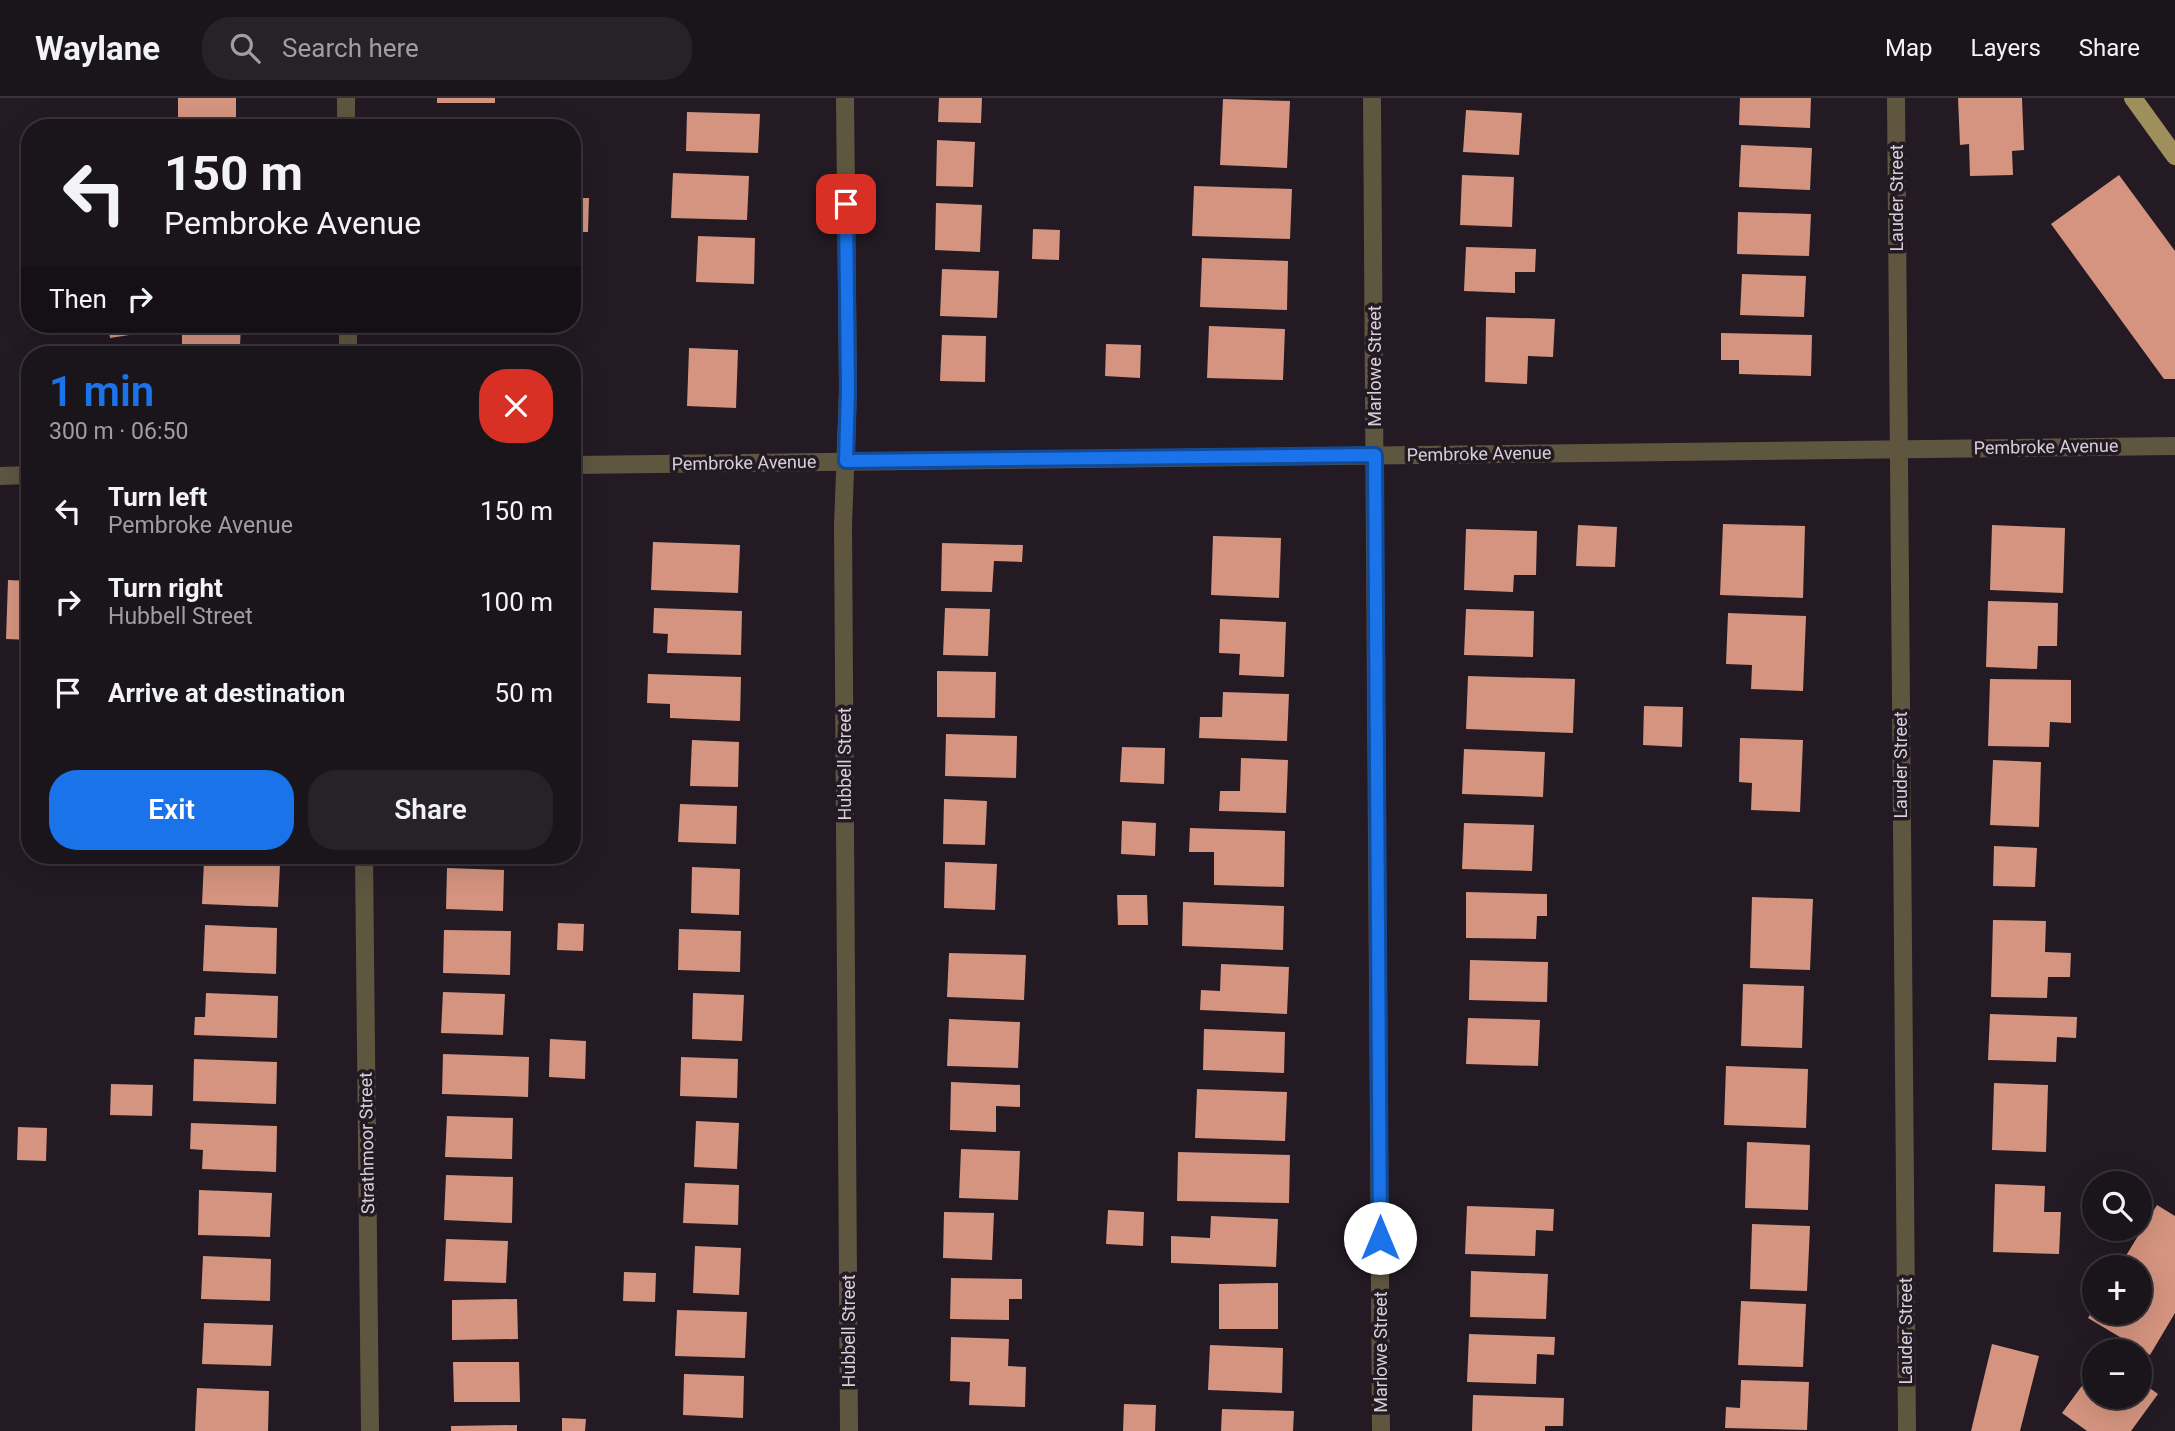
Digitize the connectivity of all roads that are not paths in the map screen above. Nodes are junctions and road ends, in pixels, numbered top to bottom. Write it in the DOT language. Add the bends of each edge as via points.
graph roads {
  1 [pos="346,98"];
  2 [pos="845,98"];
  3 [pos="1372,98"];
  4 [pos="1896,98"];
  5 [pos="2133,98"];
  6 [pos="346,119"];
  7 [pos="2175,156"];
  8 [pos="2175,446"];
  9 [pos="1899,449"];
  10 [pos="1375,455"];
  11 [pos="846,461"];
  12 [pos="581,465"];
  13 [pos="21,475"];
  14 [pos="0,476"];
  15 [pos="364,864"];
  16 [pos="370,1431"];
  17 [pos="849,1431"];
  18 [pos="1381,1431"];
  19 [pos="1907,1431"];
  1 -- 6 [label="street"];
  2 -- 11 [label="street, Hubbell Street"];
  3 -- 10 [label="street, Marlowe Street"];
  4 -- 9 [label="street, Lauder Street"];
  5 -- 7 [label="main road"];
  8 -- 9 [label="street, Pembroke Avenue"];
  9 -- 10 [label="street, Pembroke Avenue"];
  9 -- 19 [label="street, Lauder Street"];
  10 -- 11 [label="street, Pembroke Avenue"];
  10 -- 18 [label="street, Marlowe Street"];
  11 -- 12 [label="street, Pembroke Avenue"];
  11 -- 17 [label="street, Hubbell Street"];
  13 -- 14 [label="street"];
  15 -- 16 [label="street, Strathmoor Street"];
}
